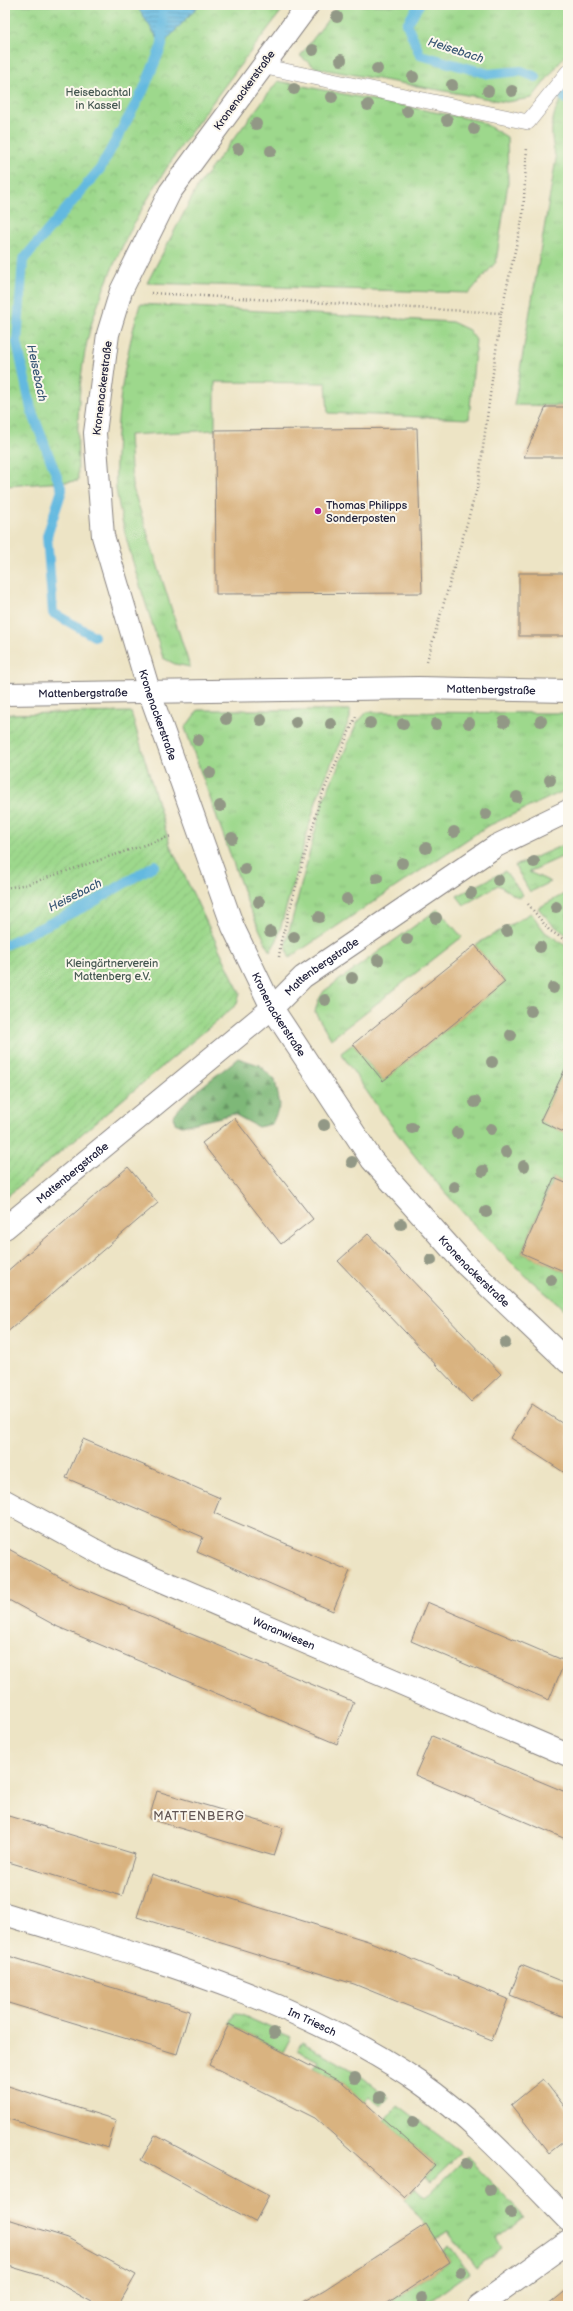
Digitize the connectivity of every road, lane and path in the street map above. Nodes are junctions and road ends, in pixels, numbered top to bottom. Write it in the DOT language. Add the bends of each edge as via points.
graph roads {
  1 [pos="308,5"];
  2 [pos="261,66"];
  3 [pos="568,72"];
  4 [pos="528,122"];
  5 [pos="121,291"];
  6 [pos="501,313"];
  7 [pos="419,688"];
  8 [pos="150,691"];
  9 [pos="568,692"];
  10 [pos="5,694"];
  11 [pos="360,710"];
  12 [pos="568,811"];
  13 [pos="174,835"];
  14 [pos="5,888"];
  15 [pos="528,904"];
  16 [pos="568,942"];
  17 [pos="278,963"];
  18 [pos="272,1008"];
  19 [pos="5,1228"];
  20 [pos="568,1362"];
  21 [pos="5,1501"];
  22 [pos="568,1755"];
  23 [pos="5,1914"];
  24 [pos="568,2220"];
  25 [pos="568,2242"];
  26 [pos="479,2306"];
  1 -- 2 [label="street, Kronenackerstraße"];
  2 -- 4 [label="lane"];
  2 -- 5 [label="street, Kronenackerstraße" via="170,192"];
  3 -- 4 [label="lane"];
  4 -- 6 [label="path" via="523,216"];
  5 -- 6 [label="path"];
  5 -- 8 [label="street, Kronenackerstraße" via="108,334 95,433 103,536"];
  6 -- 7 [label="path" via="478,485"];
  7 -- 8 [label="street, Mattenbergstraße"];
  7 -- 9 [label="street, Mattenbergstraße"];
  8 -- 10 [label="street, Mattenbergstraße"];
  8 -- 18 [label="street, Kronenackerstraße" via="233,927"];
  11 -- 17 [label="path" via="320,800 281,941"];
  12 -- 18 [label="street, Mattenbergstraße" via="496,846 303,977"];
  13 -- 14 [label="path" via="28,884"];
  15 -- 16 [label="path" via="549,930"];
  18 -- 19 [label="street, Mattenbergstraße"];
  18 -- 20 [label="street, Kronenackerstraße" via="372,1160 464,1263"];
  21 -- 22 [label="street, Waranwiesen" via="111,1559"];
  23 -- 24 [label="street, Im Triesch" via="201,1976 330,2029 419,2082 486,2136"];
  25 -- 26 [label="street"];
}
